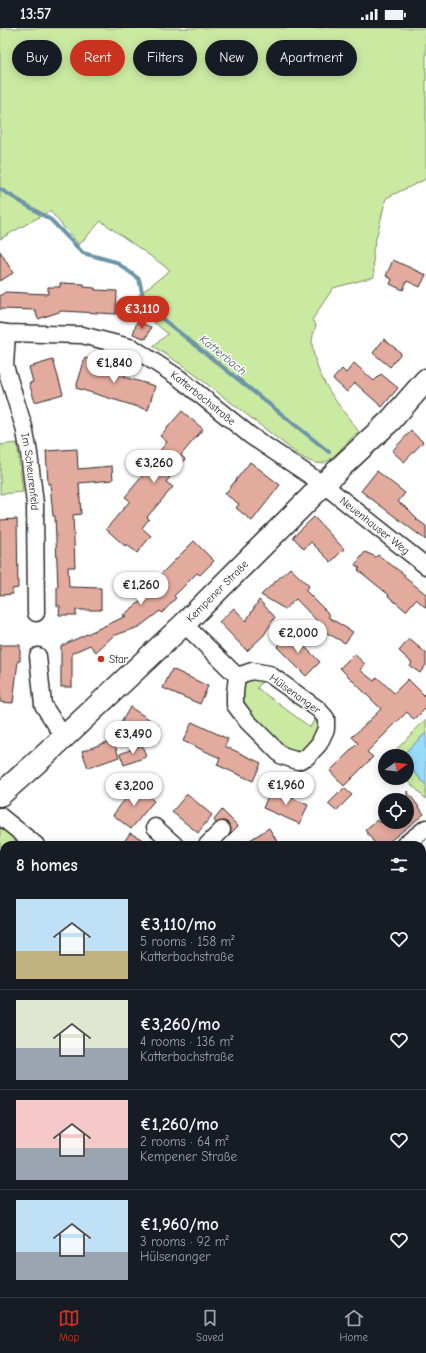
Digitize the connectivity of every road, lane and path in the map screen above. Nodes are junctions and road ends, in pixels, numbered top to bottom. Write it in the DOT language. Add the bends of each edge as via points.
graph roads {
  1 [pos="3,333"];
  2 [pos="426,380"];
  3 [pos="324,485"];
  4 [pos="426,566"];
  5 [pos="36,613"];
  6 [pos="184,624"];
  7 [pos="38,656"];
  8 [pos="237,676"];
  9 [pos="64,737"];
  10 [pos="0,795"];
  11 [pos="0,816"];
  12 [pos="155,827"];
  13 [pos="426,828"];
  14 [pos="222,830"];
  15 [pos="31,841"];
  16 [pos="171,841"];
  17 [pos="211,841"];
  18 [pos="409,841"];
  1 -- 3 [label="street, Katterbachstraße" via="82,335 133,348 179,378 251,436"];
  1 -- 5 [label="street, Im Scheurenfeld" via="5,366 24,427 29,453 35,504"];
  2 -- 3 [label="main road, Kempener Straße" via="391,420"];
  3 -- 4 [label="street, Neuenhauser Weg"];
  3 -- 6 [label="main road, Kempener Straße"];
  6 -- 8 [label="street"];
  6 -- 9 [label="main road, Kempener Straße"];
  7 -- 9 [label="street" via="43,705"];
  8 -- 8 [label="street, Hülsenanger" via="235,705 247,721 282,756 298,760 308,757 319,744 326,729 326,718 318,709 269,674 252,671"];
  9 -- 10 [label="main road, Kempener Straße"];
  11 -- 15 [label="street"];
  12 -- 16 [label="street"];
  13 -- 18 [label="street"];
  14 -- 17 [label="street"];
}
